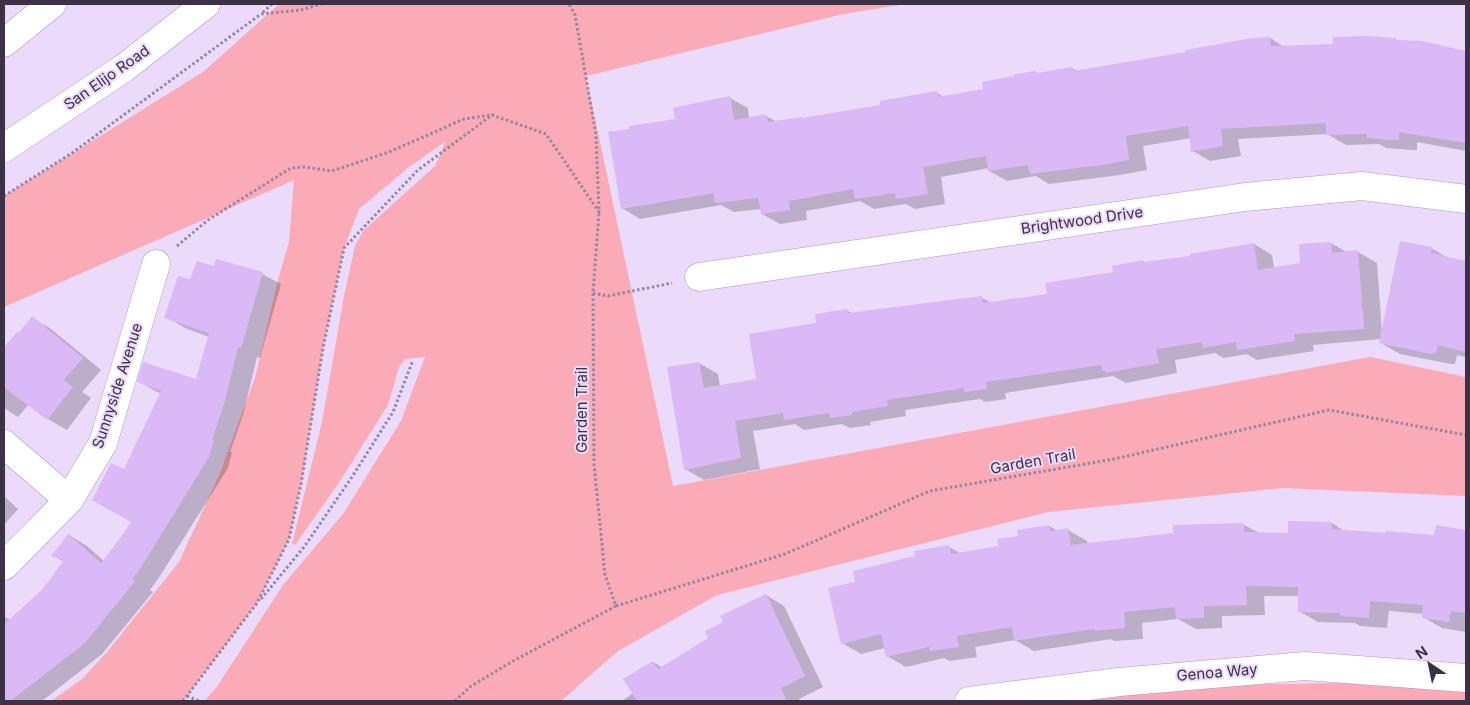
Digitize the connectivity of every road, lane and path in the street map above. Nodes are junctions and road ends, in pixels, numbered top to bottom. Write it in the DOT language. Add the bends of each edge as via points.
graph roads {
  1 [pos="52,4"];
  2 [pos="206,4"];
  3 [pos="272,4"];
  4 [pos="321,4"];
  5 [pos="569,4"];
  6 [pos="261,14"];
  7 [pos="4,44"];
  8 [pos="492,115"];
  9 [pos="4,148"];
  10 [pos="4,196"];
  11 [pos="1466,199"];
  12 [pos="599,212"];
  13 [pos="156,264"];
  14 [pos="700,277"];
  15 [pos="594,293"];
  16 [pos="413,360"];
  17 [pos="1466,435"];
  18 [pos="4,444"];
  19 [pos="69,500"];
  20 [pos="4,566"];
  21 [pos="257,603"];
  22 [pos="616,606"];
  23 [pos="1466,678"];
  24 [pos="187,696"];
  25 [pos="183,701"];
  26 [pos="199,701"];
  27 [pos="455,701"];
  28 [pos="970,701"];
  1 -- 7 [label="street"];
  2 -- 9 [label="street, San Elijo Road" via="124,68"];
  3 -- 6 [label="path"];
  4 -- 6 [label="path" via="301,10"];
  5 -- 12 [label="path, Garden Trail" via="575,15 596,135"];
  6 -- 10 [label="path" via="72,153"];
  8 -- 12 [label="path" via="546,134"];
  8 -- 13 [label="path" via="464,119 389,152 332,171 291,168 208,220"];
  8 -- 21 [label="path" via="418,170 344,248 289,538"];
  11 -- 14 [label="street, Brightwood Drive" via="1362,186 1246,197"];
  12 -- 15 [label="path, Garden Trail"];
  13 -- 19 [label="street, Sunnyside Avenue" via="103,443"];
  14 -- 15 [label="path" via="608,296"];
  15 -- 22 [label="path, Garden Trail" via="594,464 605,575"];
  16 -- 21 [label="path" via="393,412 352,477 304,547"];
  17 -- 22 [label="path, Garden Trail" via="1329,410 1114,459 930,491 785,554"];
  18 -- 19 [label="street"];
  19 -- 20 [label="street, Sunnyside Avenue"];
  21 -- 24 [label="path"];
  22 -- 27 [label="path, Garden Trail" via="513,661 471,686"];
  23 -- 28 [label="street, Genoa Way" via="1304,666 1119,682"];
  24 -- 25 [label="path"];
  24 -- 26 [label="path"];
}
